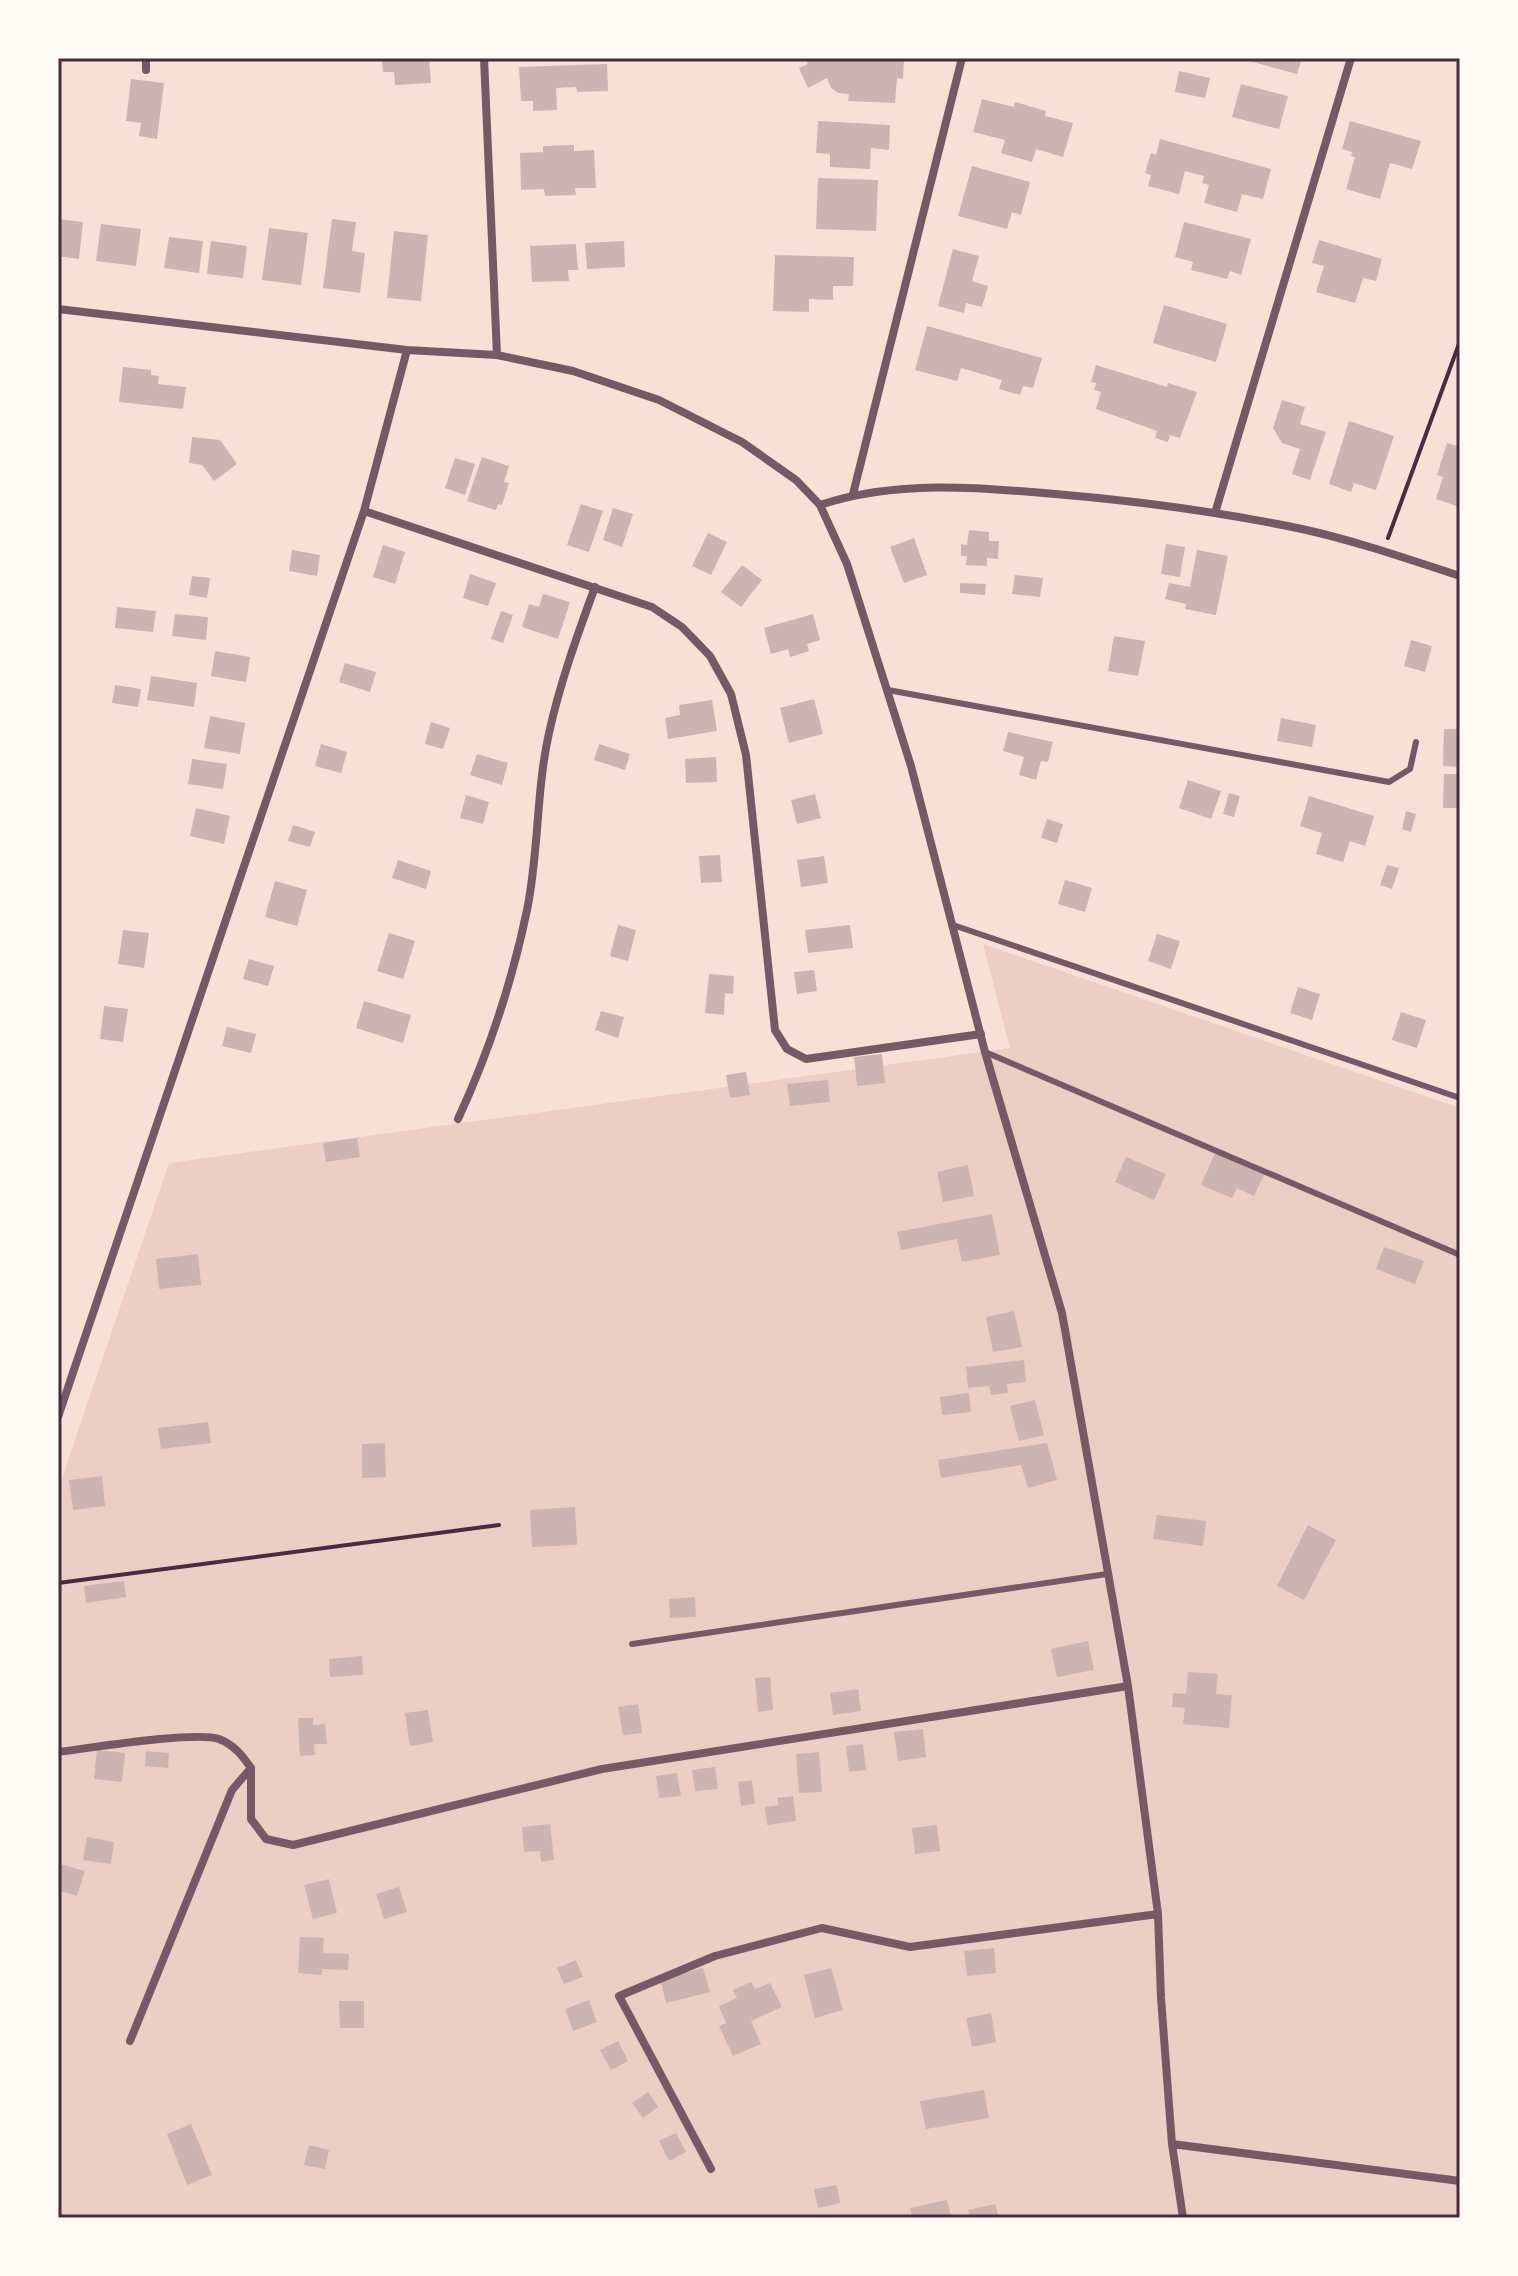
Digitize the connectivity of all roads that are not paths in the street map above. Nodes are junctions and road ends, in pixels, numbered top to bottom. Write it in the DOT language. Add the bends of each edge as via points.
graph roads {
  1 [pos="146,58"];
  2 [pos="484,58"];
  3 [pos="962,58"];
  4 [pos="1351,58"];
  5 [pos="146,70"];
  6 [pos="58,309"];
  7 [pos="407,350"];
  8 [pos="497,355"];
  9 [pos="853,494"];
  10 [pos="820,505"];
  11 [pos="364,511"];
  12 [pos="1215,513"];
  13 [pos="1460,576"];
  14 [pos="595,587"];
  15 [pos="888,690"];
  16 [pos="1416,742"];
  17 [pos="953,925"];
  18 [pos="981,1034"];
  19 [pos="985,1052"];
  20 [pos="1460,1098"];
  21 [pos="458,1119"];
  22 [pos="1460,1255"];
  23 [pos="58,1417"];
  24 [pos="1107,1574"];
  25 [pos="632,1644"];
  26 [pos="1128,1686"];
  27 [pos="58,1752"];
  28 [pos="251,1768"];
  29 [pos="1158,1914"];
  30 [pos="130,2041"];
  31 [pos="1172,2144"];
  32 [pos="711,2169"];
  33 [pos="1460,2181"];
  34 [pos="1183,2218"];
  1 -- 5 [label="street"];
  2 -- 8 [label="street"];
  3 -- 9 [label="street"];
  4 -- 12 [label="street"];
  6 -- 7 [label="street"];
  7 -- 8 [label="street"];
  7 -- 11 [label="street"];
  8 -- 10 [label="street" via="573,371 659,400 742,442 796,480"];
  9 -- 10 [label="street"];
  9 -- 12 [label="street" via="1004,489"];
  10 -- 15 [label="street" via="847,564"];
  11 -- 14 [label="street"];
  11 -- 23 [label="street"];
  12 -- 13 [label="street" via="1303,529"];
  14 -- 18 [label="street" via="652,607 682,627 710,656 731,694 748,770 775,1030 787,1049 806,1059"];
  14 -- 21 [label="street" via="563,675 548,737 528,909 491,1041"];
  15 -- 16 [label="lane" via="1389,782 1410,769"];
  15 -- 17 [label="street"];
  17 -- 18 [label="street"];
  17 -- 20 [label="lane"];
  18 -- 19 [label="street"];
  19 -- 22 [label="lane"];
  19 -- 24 [label="street" via="1062,1313"];
  24 -- 25 [label="lane"];
  24 -- 26 [label="street"];
  26 -- 28 [label="street" via="602,1769 293,1845 266,1839 251,1819"];
  26 -- 29 [label="street"];
  27 -- 28 [label="street" via="194,1737 218,1739 238,1749"];
  28 -- 30 [label="street" via="232,1790"];
  29 -- 31 [label="street"];
  29 -- 32 [label="street" via="910,1947 822,1928 715,1956 619,1996"];
  31 -- 33 [label="street"];
  31 -- 34 [label="street"];
}
